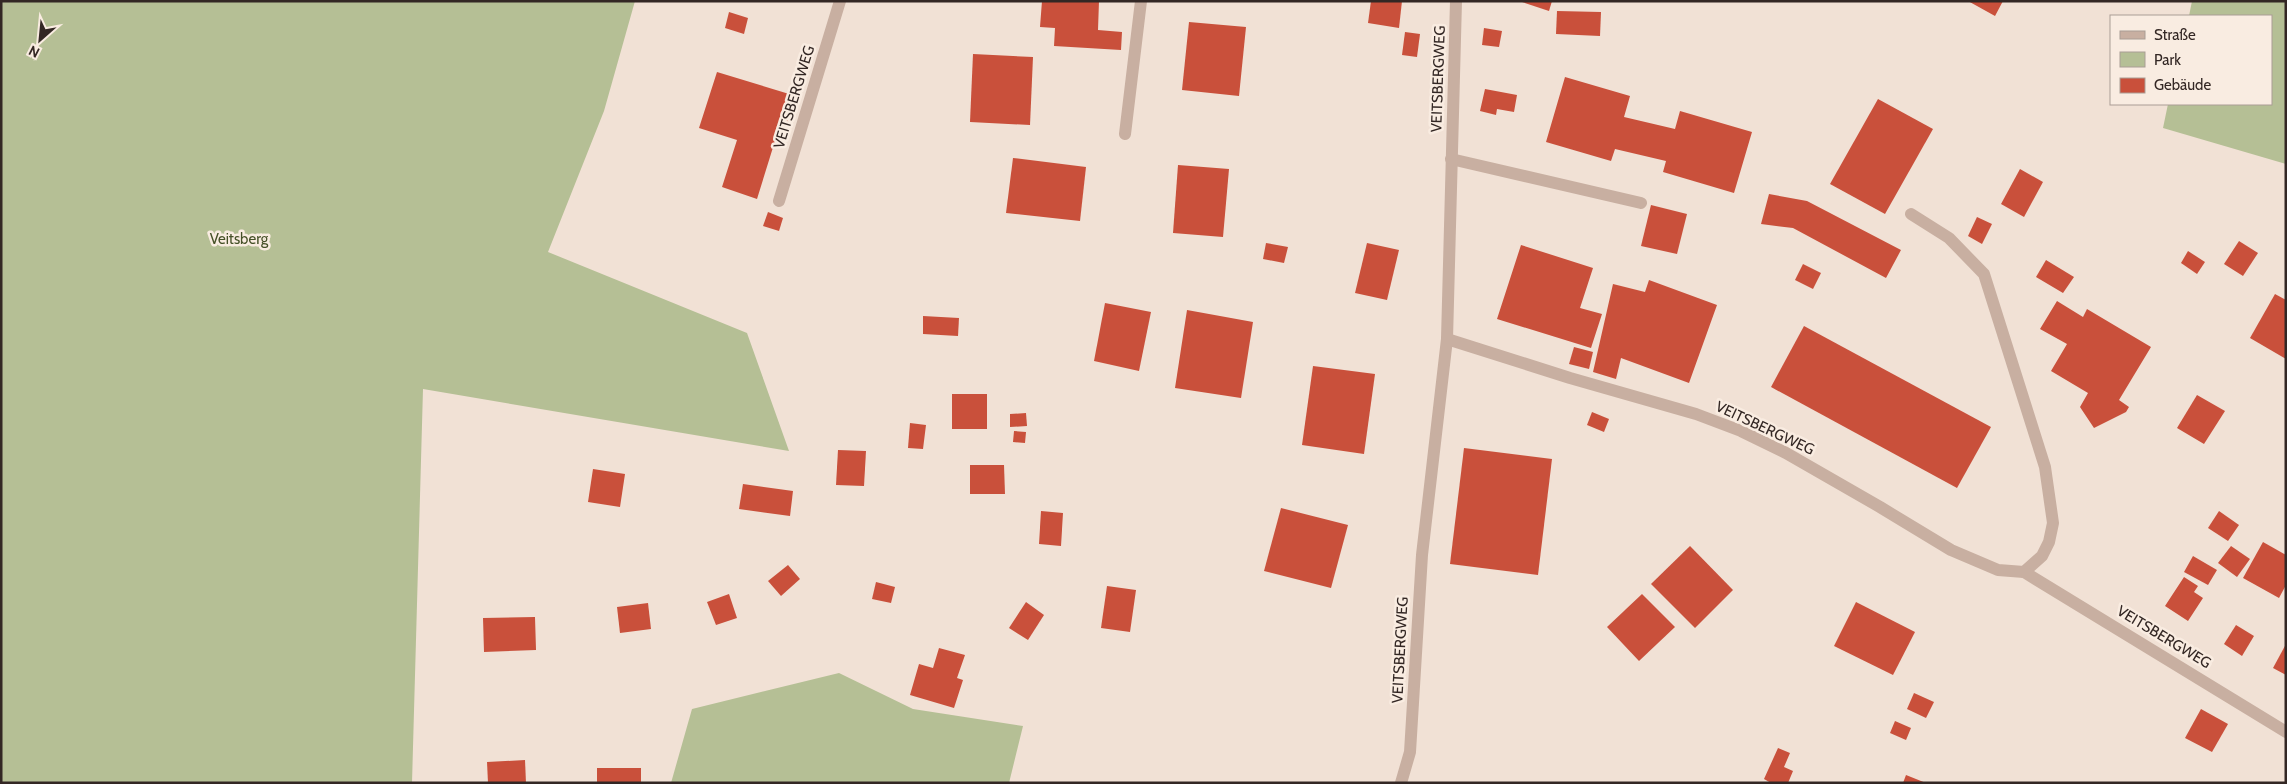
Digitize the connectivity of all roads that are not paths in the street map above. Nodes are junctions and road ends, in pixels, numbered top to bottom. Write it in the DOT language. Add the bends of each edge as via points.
graph roads {
  1 [pos="840,1"];
  2 [pos="1141,1"];
  3 [pos="1456,1"];
  4 [pos="1125,134"];
  5 [pos="1452,158"];
  6 [pos="778,201"];
  7 [pos="1641,203"];
  8 [pos="1911,214"];
  9 [pos="1447,339"];
  10 [pos="2024,572"];
  11 [pos="2286,732"];
  12 [pos="1401,783"];
  1 -- 6 [label="street, VEITSBERGWEG"];
  2 -- 4 [label="street"];
  3 -- 5 [label="street, VEITSBERGWEG"];
  5 -- 7 [label="street"];
  5 -- 9 [label="street, VEITSBERGWEG"];
  8 -- 10 [label="street" via="1949,238 1984,274 2045,467 2053,523 2042,556"];
  9 -- 10 [label="street, VEITSBERGWEG" via="1696,414 1741,431 1786,453 1951,550 1998,570"];
  9 -- 12 [label="street, VEITSBERGWEG" via="1422,555 1410,752"];
  10 -- 11 [label="street, VEITSBERGWEG"];
}
